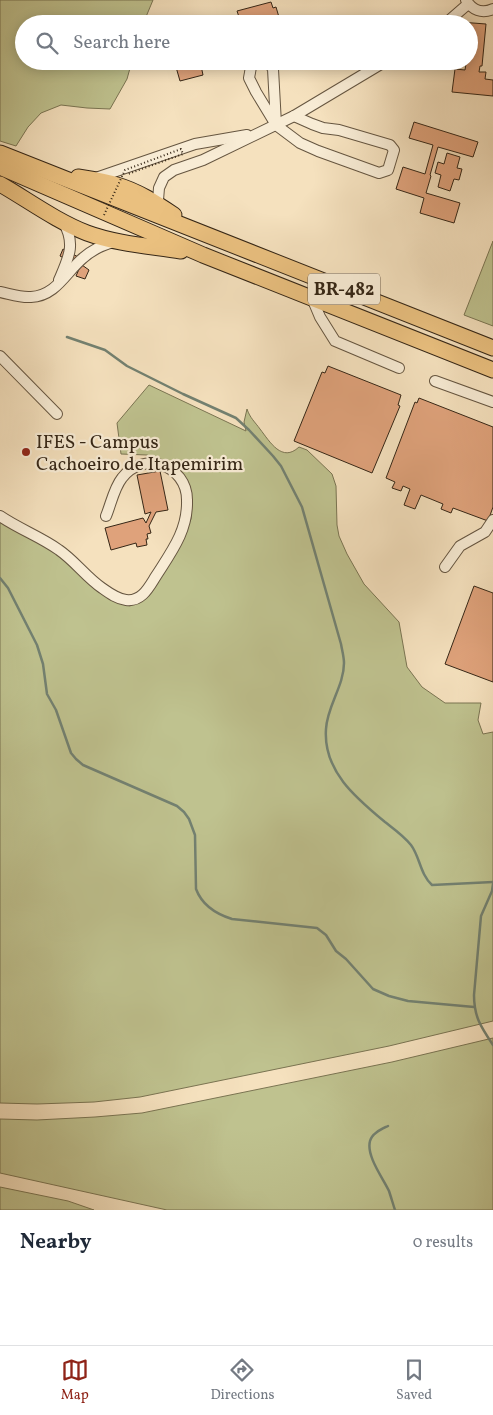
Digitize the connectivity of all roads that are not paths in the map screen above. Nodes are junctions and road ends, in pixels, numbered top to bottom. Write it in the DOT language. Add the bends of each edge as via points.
graph roads {
  1 [pos="467,2"];
  2 [pos="493,9"];
  3 [pos="454,15"];
  4 [pos="250,70"];
  5 [pos="273,70"];
  6 [pos="371,70"];
  7 [pos="294,116"];
  8 [pos="276,125"];
  9 [pos="257,133"];
  10 [pos="0,153"];
  11 [pos="0,167"];
  12 [pos="47,172"];
  13 [pos="91,179"];
  14 [pos="0,184"];
  15 [pos="160,206"];
  16 [pos="63,221"];
  17 [pos="196,231"];
  18 [pos="116,241"];
  19 [pos="203,255"];
  20 [pos="57,285"];
  21 [pos="0,292"];
  22 [pos="312,298"];
  23 [pos="493,348"];
  24 [pos="0,356"];
  25 [pos="399,368"];
  26 [pos="493,370"];
  27 [pos="435,381"];
  28 [pos="493,402"];
  29 [pos="57,414"];
  30 [pos="0,516"];
  31 [pos="106,516"];
  32 [pos="493,520"];
  33 [pos="445,567"];
  1 -- 2 [label="lane" via="476,10"];
  1 -- 3 [label="lane"];
  4 -- 8 [label="lane" via="249,78"];
  5 -- 8 [label="lane"];
  6 -- 7 [label="lane"];
  7 -- 8 [label="lane"];
  7 -- 8 [label="lane" via="390,145 394,150 388,170 379,173 318,151 300,143"];
  8 -- 9 [label="lane"];
  9 -- 13 [label="lane" via="196,144"];
  9 -- 15 [label="lane" via="168,173 159,188"];
  10 -- 12 [label="highway, BR-482"];
  11 -- 19 [label="highway, BR-482"];
  12 -- 13 [label="highway"];
  12 -- 17 [label="highway, BR-482"];
  13 -- 15 [label="highway" via="128,189"];
  14 -- 16 [label="highway"];
  15 -- 17 [label="highway"];
  16 -- 18 [label="highway" via="85,232"];
  16 -- 20 [label="lane" via="70,237 70,251"];
  17 -- 23 [label="highway, BR-482"];
  18 -- 19 [label="highway"];
  18 -- 20 [label="lane" via="88,253"];
  19 -- 22 [label="highway, BR-482"];
  20 -- 21 [label="lane" via="36,297"];
  22 -- 25 [label="lane" via="335,341"];
  22 -- 26 [label="highway, BR-482"];
  24 -- 29 [label="lane"];
  27 -- 28 [label="lane"];
  30 -- 31 [label="lane" via="59,550 110,593 124,600 137,598 146,590 180,537 187,511 187,495 180,477 160,463 132,469 122,478"];
  32 -- 33 [label="lane" via="485,532 460,546"];
}
